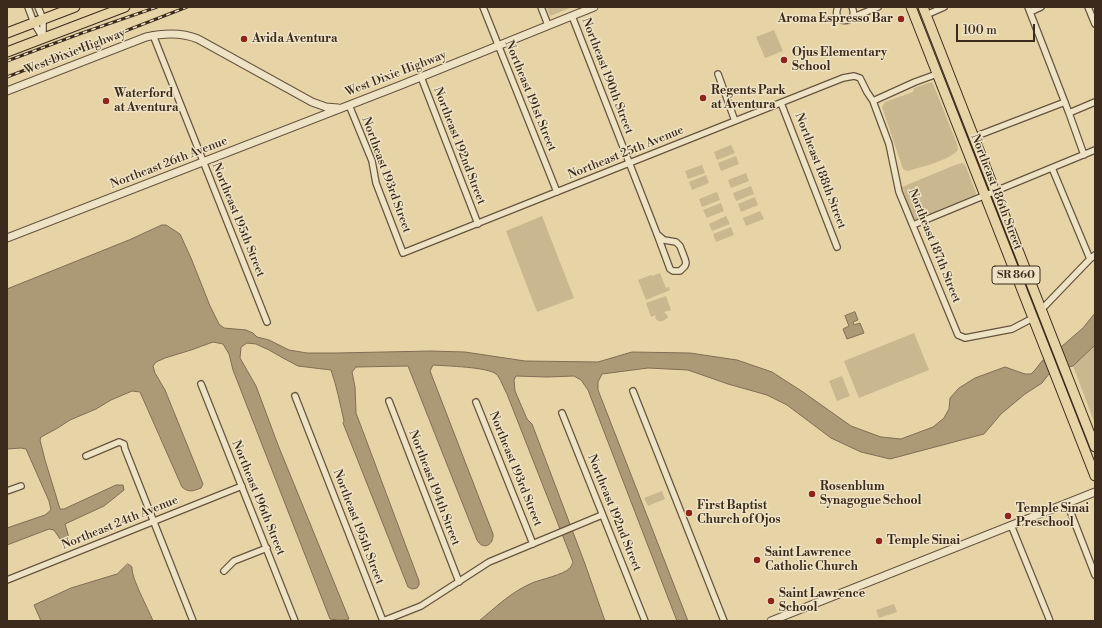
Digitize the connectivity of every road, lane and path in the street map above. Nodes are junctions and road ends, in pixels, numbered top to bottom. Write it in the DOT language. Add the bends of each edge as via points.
graph roads {
  1 [pos="28,7"];
  2 [pos="38,7"];
  3 [pos="75,7"];
  4 [pos="125,7"];
  5 [pos="483,7"];
  6 [pos="541,7"];
  7 [pos="594,7"];
  8 [pos="838,7"];
  9 [pos="852,7"];
  10 [pos="878,7"];
  11 [pos="911,7"];
  12 [pos="944,7"];
  13 [pos="1041,7"];
  14 [pos="1088,7"];
  15 [pos="1029,9"];
  16 [pos="924,10"];
  17 [pos="572,16"];
  18 [pos="851,18"];
  19 [pos="43,19"];
  20 [pos="34,23"];
  21 [pos="1095,24"];
  22 [pos="548,26"];
  23 [pos="7,33"];
  24 [pos="153,35"];
  25 [pos="43,38"];
  26 [pos="498,46"];
  27 [pos="7,52"];
  28 [pos="718,74"];
  29 [pos="937,74"];
  30 [pos="421,77"];
  31 [pos="857,77"];
  32 [pos="955,89"];
  33 [pos="7,91"];
  34 [pos="874,101"];
  35 [pos="1065,102"];
  36 [pos="1095,102"];
  37 [pos="781,103"];
  38 [pos="349,104"];
  39 [pos="340,108"];
  40 [pos="1069,113"];
  41 [pos="735,121"];
  42 [pos="974,138"];
  43 [pos="1095,150"];
  44 [pos="1084,155"];
  45 [pos="203,162"];
  46 [pos="630,163"];
  47 [pos="1052,168"];
  48 [pos="557,192"];
  49 [pos="996,192"];
  50 [pos="985,196"];
  51 [pos="478,224"];
  52 [pos="913,225"];
  53 [pos="657,234"];
  54 [pos="7,238"];
  55 [pos="837,247"];
  56 [pos="403,254"];
  57 [pos="1093,257"];
  58 [pos="1042,309"];
  59 [pos="1033,318"];
  60 [pos="267,322"];
  61 [pos="201,384"];
  62 [pos="633,391"];
  63 [pos="1073,391"];
  64 [pos="1063,395"];
  65 [pos="295,396"];
  66 [pos="389,401"];
  67 [pos="476,402"];
  68 [pos="562,413"];
  69 [pos="1095,447"];
  70 [pos="86,456"];
  71 [pos="1095,476"];
  72 [pos="20,486"];
  73 [pos="242,486"];
  74 [pos="7,491"];
  75 [pos="1095,492"];
  76 [pos="1067,503"];
  77 [pos="602,515"];
  78 [pos="154,522"];
  79 [pos="1011,525"];
  80 [pos="533,544"];
  81 [pos="267,548"];
  82 [pos="224,571"];
  83 [pos="1095,574"];
  84 [pos="7,580"];
  85 [pos="459,582"];
  86 [pos="193,621"];
  87 [pos="295,621"];
  88 [pos="383,621"];
  89 [pos="645,621"];
  90 [pos="724,621"];
  91 [pos="771,621"];
  92 [pos="1050,621"];
  1 -- 20 [label="street"];
  2 -- 19 [label="street"];
  3 -- 19 [label="main road"];
  4 -- 25 [label="main road"];
  5 -- 26 [label="street, Northeast 191st Street"];
  6 -- 22 [label="street"];
  7 -- 17 [label="street, West Dixie Highway"];
  8 -- 18 [label="street" via="836,13 839,18 844,21"];
  9 -- 18 [label="street" via="854,13"];
  10 -- 18 [label="street"];
  11 -- 29 [label="main road, Northeast 186th Street / SR 860"];
  12 -- 16 [label="street"];
  13 -- 15 [label="street"];
  14 -- 21 [label="street"];
  15 -- 35 [label="street"];
  16 -- 32 [label="main road, Northeast 186th Street / SR 860"];
  17 -- 22 [label="street, West Dixie Highway"];
  17 -- 46 [label="street, Northeast 190th Street"];
  19 -- 20 [label="main road"];
  19 -- 25 [label="street"];
  20 -- 23 [label="main road"];
  20 -- 25 [label="street"];
  22 -- 26 [label="street, West Dixie Highway"];
  24 -- 33 [label="street, West Dixie Highway"];
  24 -- 39 [label="street, West Dixie Highway" via="174,33 194,37 304,98 324,106"];
  24 -- 45 [label="street, Northeast 195th Street"];
  25 -- 27 [label="main road"];
  26 -- 30 [label="street, West Dixie Highway"];
  26 -- 48 [label="street, Northeast 191st Street"];
  28 -- 41 [label="street"];
  29 -- 32 [label="main road" via="945,77"];
  29 -- 34 [label="street"];
  29 -- 50 [label="main road, Northeast 186th Street / SR 860"];
  30 -- 38 [label="street, West Dixie Highway"];
  30 -- 51 [label="street, Northeast 192nd Street"];
  31 -- 34 [label="street, Northeast 187th Street" via="862,80"];
  31 -- 37 [label="street, Northeast 25th Avenue" via="843,78"];
  32 -- 42 [label="main road, Northeast 186th Street / SR 860"];
  34 -- 52 [label="street, Northeast 187th Street" via="889,144 899,192"];
  35 -- 40 [label="street"];
  35 -- 42 [label="street"];
  36 -- 40 [label="street"];
  37 -- 41 [label="street, Northeast 25th Avenue"];
  37 -- 55 [label="street, Northeast 188th Street"];
  38 -- 39 [label="street, West Dixie Highway"];
  38 -- 56 [label="street, Northeast 193rd Street" via="372,161 376,183"];
  39 -- 45 [label="street, Northeast 26th Avenue"];
  40 -- 44 [label="street"];
  41 -- 46 [label="street, Northeast 25th Avenue"];
  42 -- 49 [label="main road, Northeast 186th Street / SR 860"];
  43 -- 44 [label="street"];
  44 -- 47 [label="street"];
  45 -- 54 [label="street, Northeast 26th Avenue"];
  45 -- 60 [label="street, Northeast 195th Street"];
  46 -- 48 [label="street, Northeast 25th Avenue"];
  46 -- 53 [label="street, Northeast 190th Street"];
  47 -- 49 [label="street"];
  47 -- 57 [label="street"];
  48 -- 51 [label="street, Northeast 25th Avenue"];
  49 -- 50 [label="street"];
  49 -- 58 [label="main road, Northeast 186th Street / SR 860"];
  50 -- 52 [label="street"];
  50 -- 59 [label="main road, Northeast 186th Street / SR 860"];
  51 -- 56 [label="street, Northeast 25th Avenue"];
  52 -- 59 [label="street, Northeast 187th Street" via="958,335 965,338 1012,329"];
  53 -- 53 [label="street, Northeast 190th Street" via="670,269 680,271 686,263 680,246 676,242 664,240"];
  57 -- 58 [label="street"];
  58 -- 63 [label="main road, Northeast 186th Street / SR 860"];
  59 -- 64 [label="main road, Northeast 186th Street / SR 860"];
  61 -- 73 [label="street, Northeast 196th Street"];
  62 -- 90 [label="street"];
  63 -- 64 [label="main road"];
  63 -- 69 [label="main road, Northeast 186th Street / SR 860"];
  64 -- 71 [label="main road, Northeast 186th Street / SR 860"];
  65 -- 88 [label="street, Northeast 195th Street"];
  66 -- 85 [label="street, Northeast 194th Street"];
  67 -- 80 [label="street, Northeast 193rd Street"];
  68 -- 77 [label="street, Northeast 192nd Street"];
  70 -- 78 [label="street" via="119,442 124,444"];
  72 -- 74 [label="street"];
  73 -- 78 [label="street, Northeast 24th Avenue"];
  73 -- 81 [label="street, Northeast 196th Street"];
  75 -- 76 [label="street"];
  76 -- 79 [label="street"];
  76 -- 83 [label="street"];
  77 -- 80 [label="street"];
  77 -- 89 [label="street, Northeast 192nd Street"];
  78 -- 84 [label="street, Northeast 24th Avenue"];
  78 -- 86 [label="street"];
  79 -- 91 [label="street"];
  79 -- 92 [label="street"];
  80 -- 85 [label="street" via="489,562"];
  81 -- 82 [label="street" via="234,561"];
  81 -- 87 [label="street, Northeast 196th Street"];
  85 -- 88 [label="street" via="421,606"];
}
